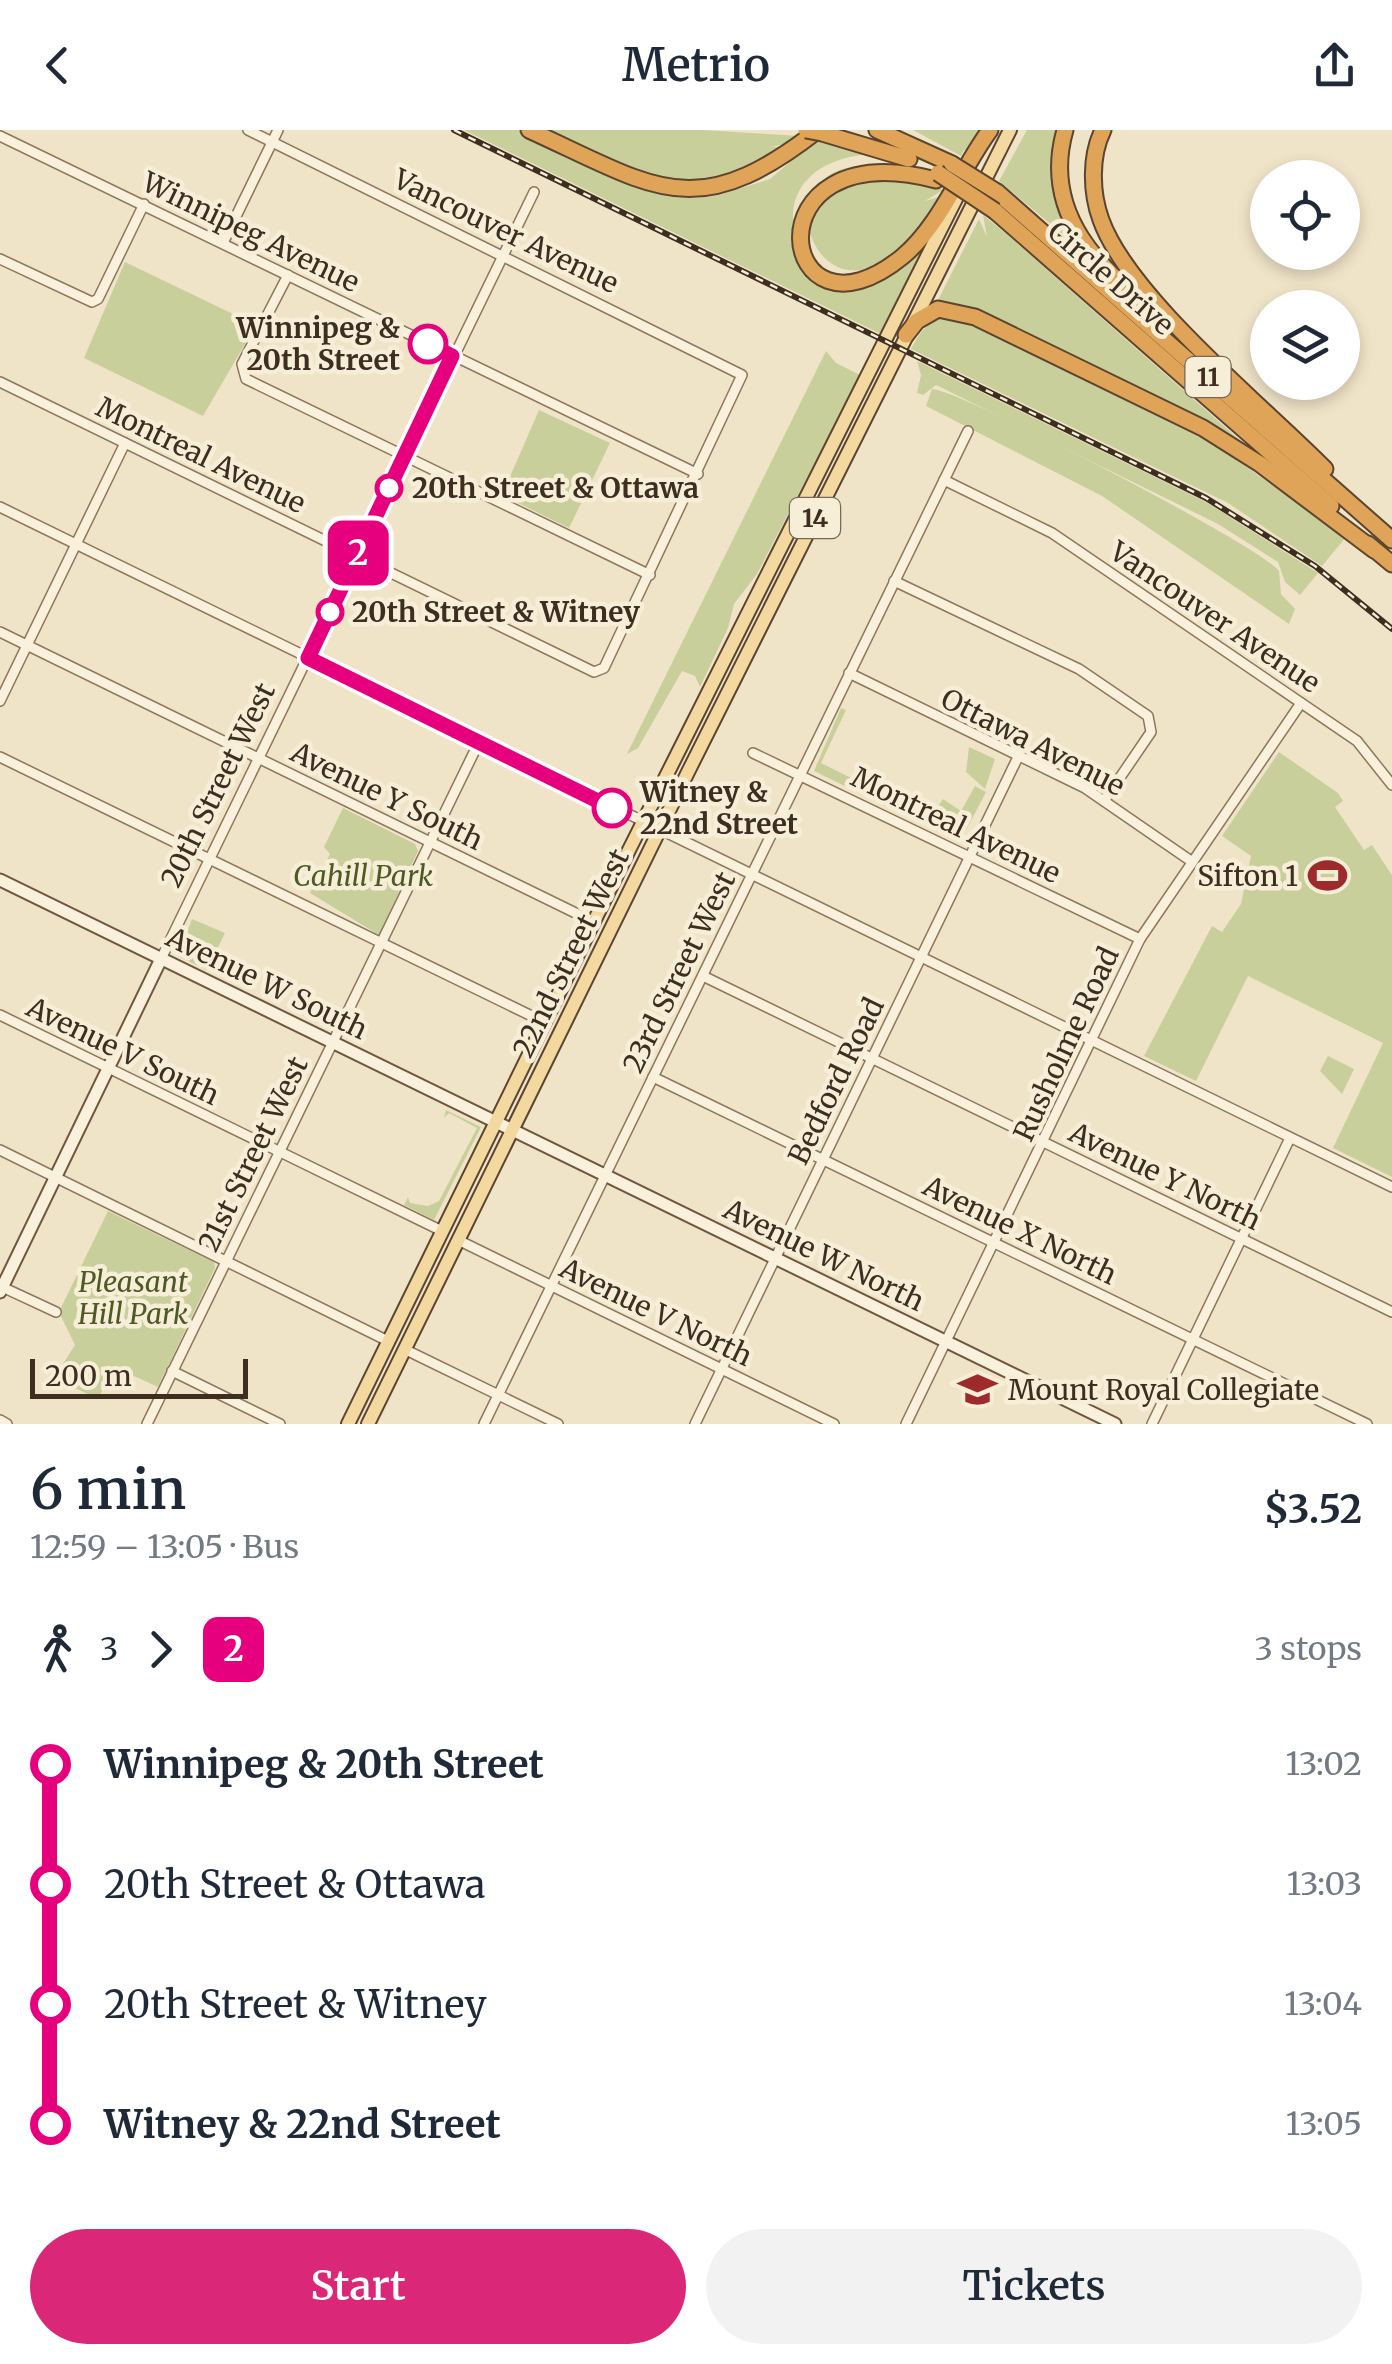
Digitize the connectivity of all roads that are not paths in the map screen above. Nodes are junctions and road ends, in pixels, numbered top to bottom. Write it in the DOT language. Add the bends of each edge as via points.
graph roads {
  1 [pos="248,130"];
  2 [pos="278,130"];
  3 [pos="528,130"];
  4 [pos="877,130"];
  5 [pos="989,130"];
  6 [pos="1013,130"];
  7 [pos="1065,130"];
  8 [pos="1102,130"];
  9 [pos="815,131"];
  10 [pos="0,136"];
  11 [pos="272,142"];
  12 [pos="937,177"];
  13 [pos="534,192"];
  14 [pos="144,204"];
  15 [pos="223,244"];
  16 [pos="502,255"];
  17 [pos="0,259"];
  18 [pos="288,275"];
  19 [pos="906,335"];
  20 [pos="1190,337"];
  21 [pos="452,356"];
  22 [pos="0,382"];
  23 [pos="968,431"];
  24 [pos="125,443"];
  25 [pos="405,456"];
  26 [pos="698,474"];
  27 [pos="944,480"];
  28 [pos="1306,481"];
  29 [pos="0,507"];
  30 [pos="1389,537"];
  31 [pos="76,544"];
  32 [pos="1374,550"];
  33 [pos="1392,553"];
  34 [pos="356,556"];
  35 [pos="1392,564"];
  36 [pos="650,575"];
  37 [pos="894,580"];
  38 [pos="0,632"];
  39 [pos="27,645"];
  40 [pos="308,658"];
  41 [pos="848,673"];
  42 [pos="0,701"];
  43 [pos="1301,703"];
  44 [pos="479,742"];
  45 [pos="753,753"];
  46 [pos="0,757"];
  47 [pos="1018,757"];
  48 [pos="259,759"];
  49 [pos="799,775"];
  50 [pos="1392,785"];
  51 [pos="1104,801"];
  52 [pos="642,823"];
  53 [pos="659,830"];
  54 [pos="431,842"];
  55 [pos="971,857"];
  56 [pos="210,860"];
  57 [pos="1191,861"];
  58 [pos="751,875"];
  59 [pos="0,880"];
  60 [pos="594,922"];
  61 [pos="1140,939"];
  62 [pos="381,943"];
  63 [pos="921,958"];
  64 [pos="161,959"];
  65 [pos="703,976"];
  66 [pos="0,1015"];
  67 [pos="544,1022"];
  68 [pos="1092,1042"];
  69 [pos="332,1044"];
  70 [pos="874,1058"];
  71 [pos="108,1069"];
  72 [pos="653,1077"];
  73 [pos="494,1124"];
  74 [pos="511,1132"];
  75 [pos="1290,1138"];
  76 [pos="1045,1142"];
  77 [pos="0,1150"];
  78 [pos="279,1153"];
  79 [pos="823,1159"];
  80 [pos="55,1177"];
  81 [pos="605,1177"];
  82 [pos="1392,1187"];
  83 [pos="442,1232"];
  84 [pos="458,1240"];
  85 [pos="1242,1240"];
  86 [pos="994,1243"];
  87 [pos="775,1259"];
  88 [pos="225,1262"];
  89 [pos="552,1286"];
  90 [pos="1,1288"];
  91 [pos="56,1312"];
  92 [pos="1392,1312"];
  93 [pos="388,1340"];
  94 [pos="1193,1340"];
  95 [pos="946,1341"];
  96 [pos="404,1349"];
  97 [pos="722,1369"];
  98 [pos="172,1371"];
  99 [pos="498,1395"];
  100 [pos="0,1420"];
  101 [pos="7,1424"];
  102 [pos="146,1424"];
  103 [pos="280,1424"];
  104 [pos="348,1424"];
  105 [pos="368,1424"];
  106 [pos="484,1424"];
  107 [pos="558,1424"];
  108 [pos="695,1424"];
  109 [pos="834,1424"];
  110 [pos="906,1424"];
  111 [pos="1115,1424"];
  112 [pos="1152,1424"];
  113 [pos="1367,1424"];
  1 -- 11 [label="street, Vancouver Avenue"];
  2 -- 11 [label="street"];
  3 -- 9 [label="highway" via="647,184 685,191 724,187 760,172"];
  4 -- 30 [label="highway, Circle Drive / 11, bridge" via="997,192"];
  5 -- 12 [label="highway" via="925,230 892,265 868,275 837,274 802,244 801,200 834,167 882,161"];
  5 -- 52 [label="main road, 22nd Street West"];
  6 -- 19 [label="main road, 22nd Street West / 14"];
  7 -- 20 [label="highway" via="1060,189 1073,227 1099,263"];
  8 -- 20 [label="highway" via="1094,176 1100,218 1119,254"];
  9 -- 12 [label="highway, Circle Drive / 11" via="873,145"];
  10 -- 14 [label="street, Winnipeg Avenue"];
  11 -- 15 [label="street"];
  11 -- 16 [label="street, Vancouver Avenue"];
  12 -- 28 [label="highway, Circle Drive / 11, bridge" via="995,211"];
  13 -- 16 [label="street, 20th Street West"];
  14 -- 15 [label="street, Winnipeg Avenue"];
  14 -- 17 [label="street" via="92,302"];
  15 -- 18 [label="street, Winnipeg Avenue"];
  16 -- 21 [label="street, 20th Street West"];
  16 -- 26 [label="street, Vancouver Avenue" via="742,375"];
  18 -- 21 [label="street, Winnipeg Avenue"];
  18 -- 25 [label="street" via="241,373"];
  19 -- 32 [label="highway" via="934,310 975,316 1202,428"];
  19 -- 53 [label="main road, 22nd Street West / 14"];
  20 -- 30 [label="highway"];
  21 -- 25 [label="street, 20th Street West"];
  21 -- 26 [label="street, Winnipeg Avenue"];
  22 -- 24 [label="street, Montreal Avenue"];
  23 -- 27 [label="street, 23rd Street West"];
  24 -- 31 [label="street"];
  24 -- 34 [label="street, Montreal Avenue"];
  25 -- 34 [label="street, 20th Street West"];
  25 -- 36 [label="street"];
  26 -- 36 [label="street"];
  27 -- 37 [label="street, 23rd Street West"];
  27 -- 43 [label="street, Vancouver Avenue" via="1052,533"];
  28 -- 32 [label="highway, Circle Drive / 11"];
  28 -- 33 [label="highway"];
  29 -- 31 [label="street"];
  31 -- 39 [label="street"];
  31 -- 40 [label="street"];
  32 -- 35 [label="highway, Circle Drive / 11"];
  34 -- 36 [label="street, Montreal Avenue" via="599,673"];
  34 -- 40 [label="street, 20th Street West"];
  37 -- 41 [label="street, 23rd Street West"];
  37 -- 51 [label="street" via="1080,669 1148,716 1151,732"];
  38 -- 39 [label="street, Avenue Y South"];
  39 -- 42 [label="street"];
  39 -- 48 [label="street, Avenue Y South"];
  40 -- 44 [label="street"];
  40 -- 48 [label="street, 20th Street West"];
  41 -- 47 [label="street, Ottawa Avenue"];
  41 -- 49 [label="street, 23rd Street West"];
  43 -- 50 [label="street, Vancouver Avenue" via="1357,741"];
  43 -- 57 [label="street, Rusholme Road"];
  44 -- 52 [label="street"];
  44 -- 54 [label="street, 21st Street West"];
  45 -- 49 [label="street, Montreal Avenue"];
  46 -- 56 [label="street"];
  47 -- 51 [label="street, Ottawa Avenue"];
  47 -- 55 [label="street, Bedford Road"];
  48 -- 54 [label="street, Avenue Y South"];
  48 -- 56 [label="street, 20th Street West"];
  49 -- 55 [label="street, Montreal Avenue"];
  49 -- 58 [label="street, 23rd Street West"];
  51 -- 57 [label="street, Ottawa Avenue"];
  52 -- 53 [label="street"];
  52 -- 60 [label="main road, 22nd Street West"];
  53 -- 58 [label="street"];
  53 -- 74 [label="main road, 22nd Street West / 14"];
  54 -- 60 [label="street, Avenue Y South"];
  54 -- 62 [label="street, 21st Street West"];
  55 -- 61 [label="street, Montreal Avenue"];
  55 -- 63 [label="street, Bedford Road"];
  56 -- 62 [label="street"];
  56 -- 64 [label="street, 20th Street West"];
  57 -- 61 [label="street, Rusholme Road"];
  58 -- 63 [label="street"];
  58 -- 65 [label="street, 23rd Street West"];
  59 -- 64 [label="street, Avenue W South"];
  60 -- 67 [label="main road, 22nd Street West"];
  61 -- 68 [label="street, Rusholme Road"];
  62 -- 67 [label="street"];
  62 -- 69 [label="street, 21st Street West"];
  63 -- 68 [label="street"];
  63 -- 70 [label="street, Bedford Road"];
  64 -- 69 [label="street, Avenue W South"];
  64 -- 71 [label="street, 20th Street West"];
  65 -- 70 [label="street, Avenue Y North"];
  65 -- 72 [label="street, 23rd Street West"];
  66 -- 71 [label="street, Avenue V South"];
  67 -- 73 [label="main road, 22nd Street West"];
  68 -- 75 [label="street"];
  68 -- 76 [label="street, Rusholme Road"];
  69 -- 73 [label="street, Avenue W South"];
  69 -- 78 [label="street, 21st Street West"];
  70 -- 76 [label="street, Avenue Y North"];
  70 -- 79 [label="street, Bedford Road"];
  71 -- 78 [label="street, Avenue V South"];
  71 -- 80 [label="street, 20th Street West"];
  72 -- 79 [label="street, Avenue X North"];
  72 -- 81 [label="street, 23rd Street West"];
  73 -- 74 [label="street, Avenue W South"];
  73 -- 83 [label="main road, 22nd Street West"];
  74 -- 81 [label="street, Avenue W North"];
  74 -- 84 [label="main road, 22nd Street West / 14"];
  75 -- 82 [label="street"];
  75 -- 85 [label="street"];
  76 -- 85 [label="street, Avenue Y North"];
  76 -- 86 [label="street, Rusholme Road"];
  77 -- 80 [label="street"];
  78 -- 83 [label="street, Avenue V South"];
  78 -- 88 [label="street, 21st Street West"];
  79 -- 86 [label="street, Avenue X North"];
  79 -- 87 [label="street, Bedford Road"];
  80 -- 88 [label="street"];
  80 -- 90 [label="street, 20th Street West"];
  81 -- 87 [label="street, Avenue W North"];
  81 -- 89 [label="street, 23rd Street West"];
  83 -- 93 [label="main road, 22nd Street West"];
  84 -- 89 [label="street, Avenue V North"];
  84 -- 96 [label="main road, 22nd Street West / 14"];
  85 -- 92 [label="street, Avenue Y North"];
  85 -- 94 [label="street"];
  86 -- 94 [label="street, Avenue X North"];
  86 -- 95 [label="street, Rusholme Road"];
  87 -- 95 [label="street, Avenue W North"];
  87 -- 97 [label="street, Bedford Road"];
  88 -- 93 [label="street"];
  88 -- 98 [label="street, 21st Street West"];
  89 -- 97 [label="street, Avenue V North"];
  89 -- 99 [label="street, 23rd Street West"];
  90 -- 91 [label="street"];
  93 -- 104 [label="main road, 22nd Street West"];
  94 -- 112 [label="street"];
  94 -- 113 [label="street, Avenue X North"];
  95 -- 110 [label="street, Rusholme Road"];
  95 -- 111 [label="street, Avenue W North"];
  96 -- 99 [label="street"];
  96 -- 105 [label="main road, 22nd Street West / 14"];
  97 -- 108 [label="street, Bedford Road"];
  97 -- 109 [label="street, Avenue V North"];
  98 -- 102 [label="street, 21st Street West"];
  98 -- 103 [label="street"];
  99 -- 106 [label="street, 23rd Street West"];
  99 -- 107 [label="street"];
  100 -- 101 [label="street"];
}
